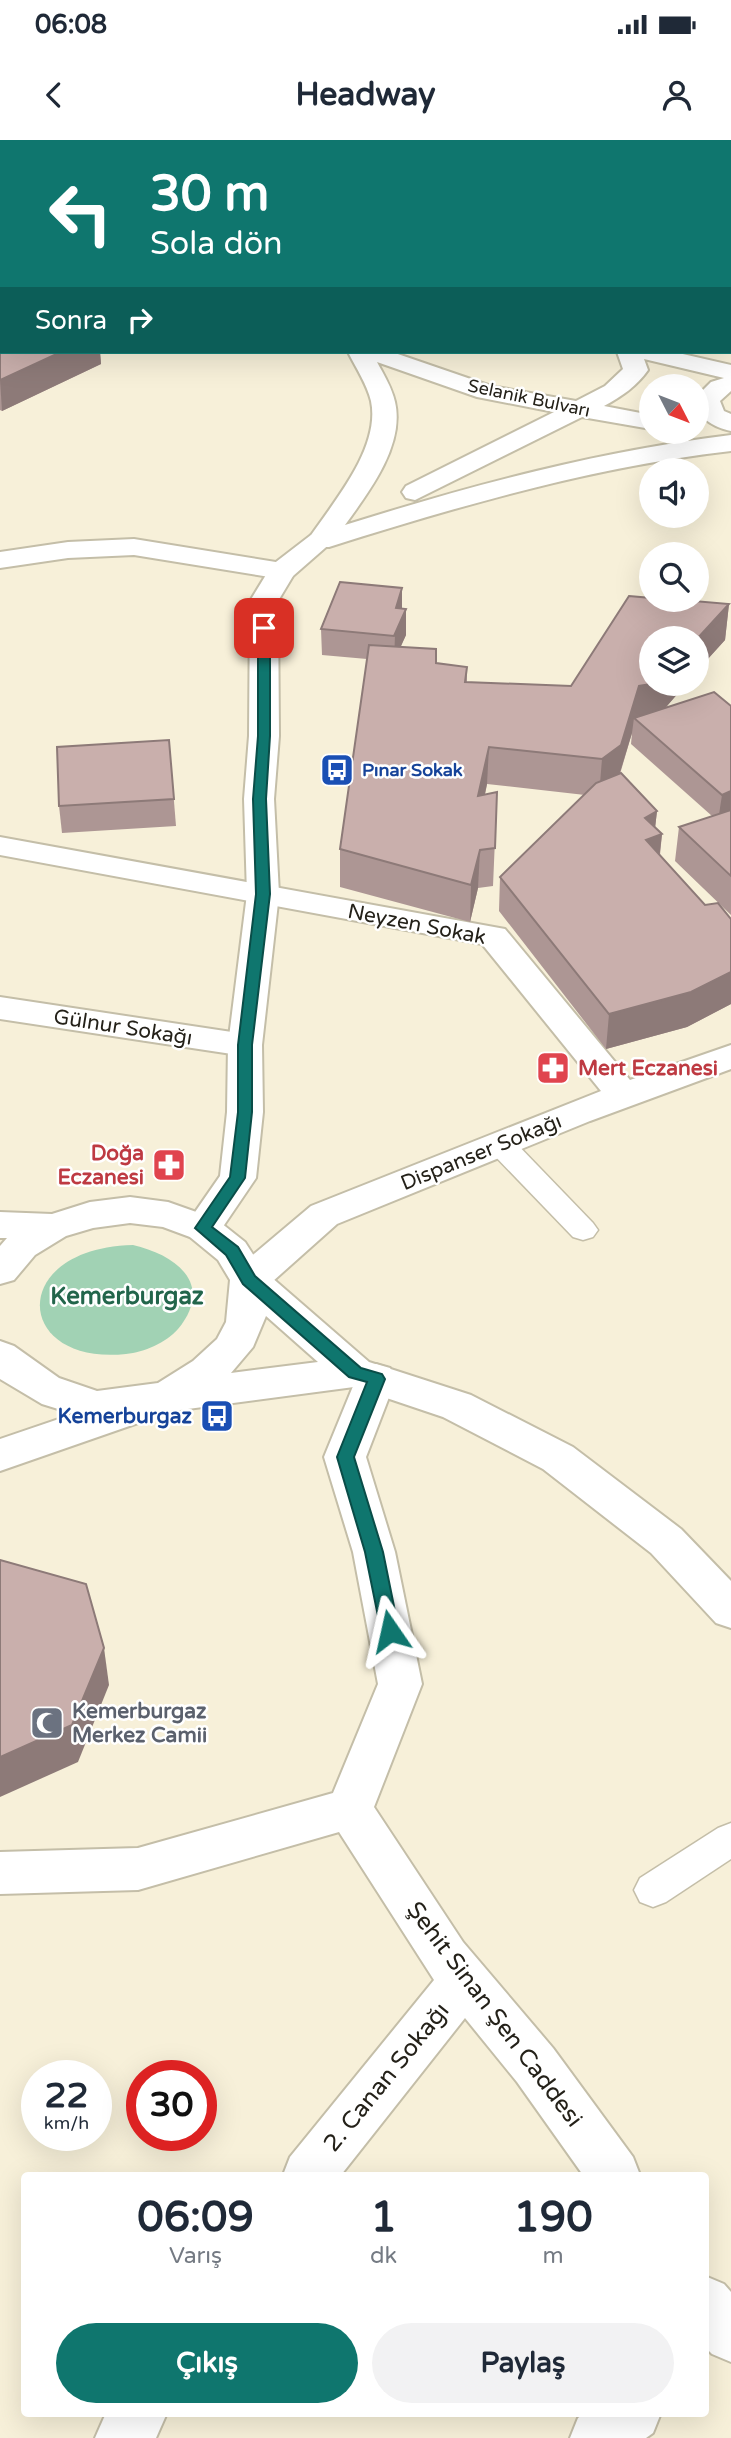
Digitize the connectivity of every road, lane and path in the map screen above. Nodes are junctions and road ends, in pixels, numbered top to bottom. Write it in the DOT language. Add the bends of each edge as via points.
graph roads {
  1 [pos="361,354"];
  2 [pos="376,354"];
  3 [pos="630,354"];
  4 [pos="653,354"];
  5 [pos="731,372"];
  6 [pos="731,383"];
  7 [pos="581,410"];
  8 [pos="639,420"];
  9 [pos="731,424"];
  10 [pos="709,431"];
  11 [pos="731,435"];
  12 [pos="731,443"];
  13 [pos="320,541"];
  14 [pos="0,560"];
  15 [pos="282,571"];
  16 [pos="0,846"];
  17 [pos="263,894"];
  18 [pos="0,1008"];
  19 [pos="245,1045"];
  20 [pos="731,1056"];
  21 [pos="624,1096"];
  22 [pos="501,1144"];
  23 [pos="0,1225"];
  24 [pos="53,1227"];
  25 [pos="203,1228"];
  26 [pos="583,1230"];
  27 [pos="0,1270"];
  28 [pos="249,1280"];
  29 [pos="0,1356"];
  30 [pos="365,1376"];
  31 [pos="161,1399"];
  32 [pos="0,1455"];
  33 [pos="731,1610"];
  34 [pos="350,1809"];
  35 [pos="731,1839"];
  36 [pos="0,1873"];
  37 [pos="653,1890"];
  38 [pos="464,1980"];
  39 [pos="311,2172"];
  40 [pos="612,2172"];
  41 [pos="136,2417"];
  42 [pos="627,2417"];
  43 [pos="122,2438"];
  44 [pos="598,2438"];
  1 -- 13 [label="street" via="384,406 378,446 358,489"];
  2 -- 7 [label="street, Selanik Bulvarı" via="486,391"];
  3 -- 7 [label="street" via="636,370 614,391"];
  4 -- 5 [label="street"];
  6 -- 9 [label="street" via="707,400 714,415"];
  7 -- 8 [label="street, Selanik Bulvarı"];
  7 -- 13 [label="street"];
  10 -- 11 [label="street"];
  12 -- 13 [label="street" via="659,449 524,478"];
  13 -- 15 [label="street"];
  14 -- 15 [label="street" via="134,547"];
  15 -- 17 [label="street" via="264,601 259,799"];
  16 -- 17 [label="street, Neyzen Sokak"];
  17 -- 19 [label="street"];
  17 -- 21 [label="street, Neyzen Sokak" via="493,936"];
  18 -- 19 [label="street, Gülnur Sokağı"];
  19 -- 25 [label="street" via="245,1112 238,1178"];
  20 -- 21 [label="street, Dispanser Sokağı"];
  21 -- 22 [label="street, Dispanser Sokağı"];
  22 -- 26 [label="lane"];
  22 -- 28 [label="street, Dispanser Sokağı" via="324,1215"];
  23 -- 24 [label="street"];
  24 -- 25 [label="street" via="90,1215 130,1210 169,1215"];
  24 -- 27 [label="street" via="22,1246"];
  25 -- 28 [label="street" via="232,1251"];
  28 -- 30 [label="street"];
  28 -- 31 [label="street" via="250,1312 236,1344 214,1367"];
  29 -- 31 [label="street" via="25,1379 60,1396 97,1406"];
  30 -- 31 [label="street"];
  30 -- 33 [label="street" via="457,1406 558,1458 666,1541"];
  30 -- 34 [label="street" via="345,1457 374,1552 400,1684"];
  31 -- 32 [label="street"];
  34 -- 36 [label="street" via="138,1869"];
  34 -- 38 [label="street, Şehit Sinan Şen Caddesi"];
  35 -- 37 [label="lane"];
  38 -- 39 [label="street, 2. Canan Sokağı"];
  38 -- 40 [label="street, Şehit Sinan Şen Caddesi" via="535,2064"];
  41 -- 43 [label="street"];
  42 -- 44 [label="street"];
}
